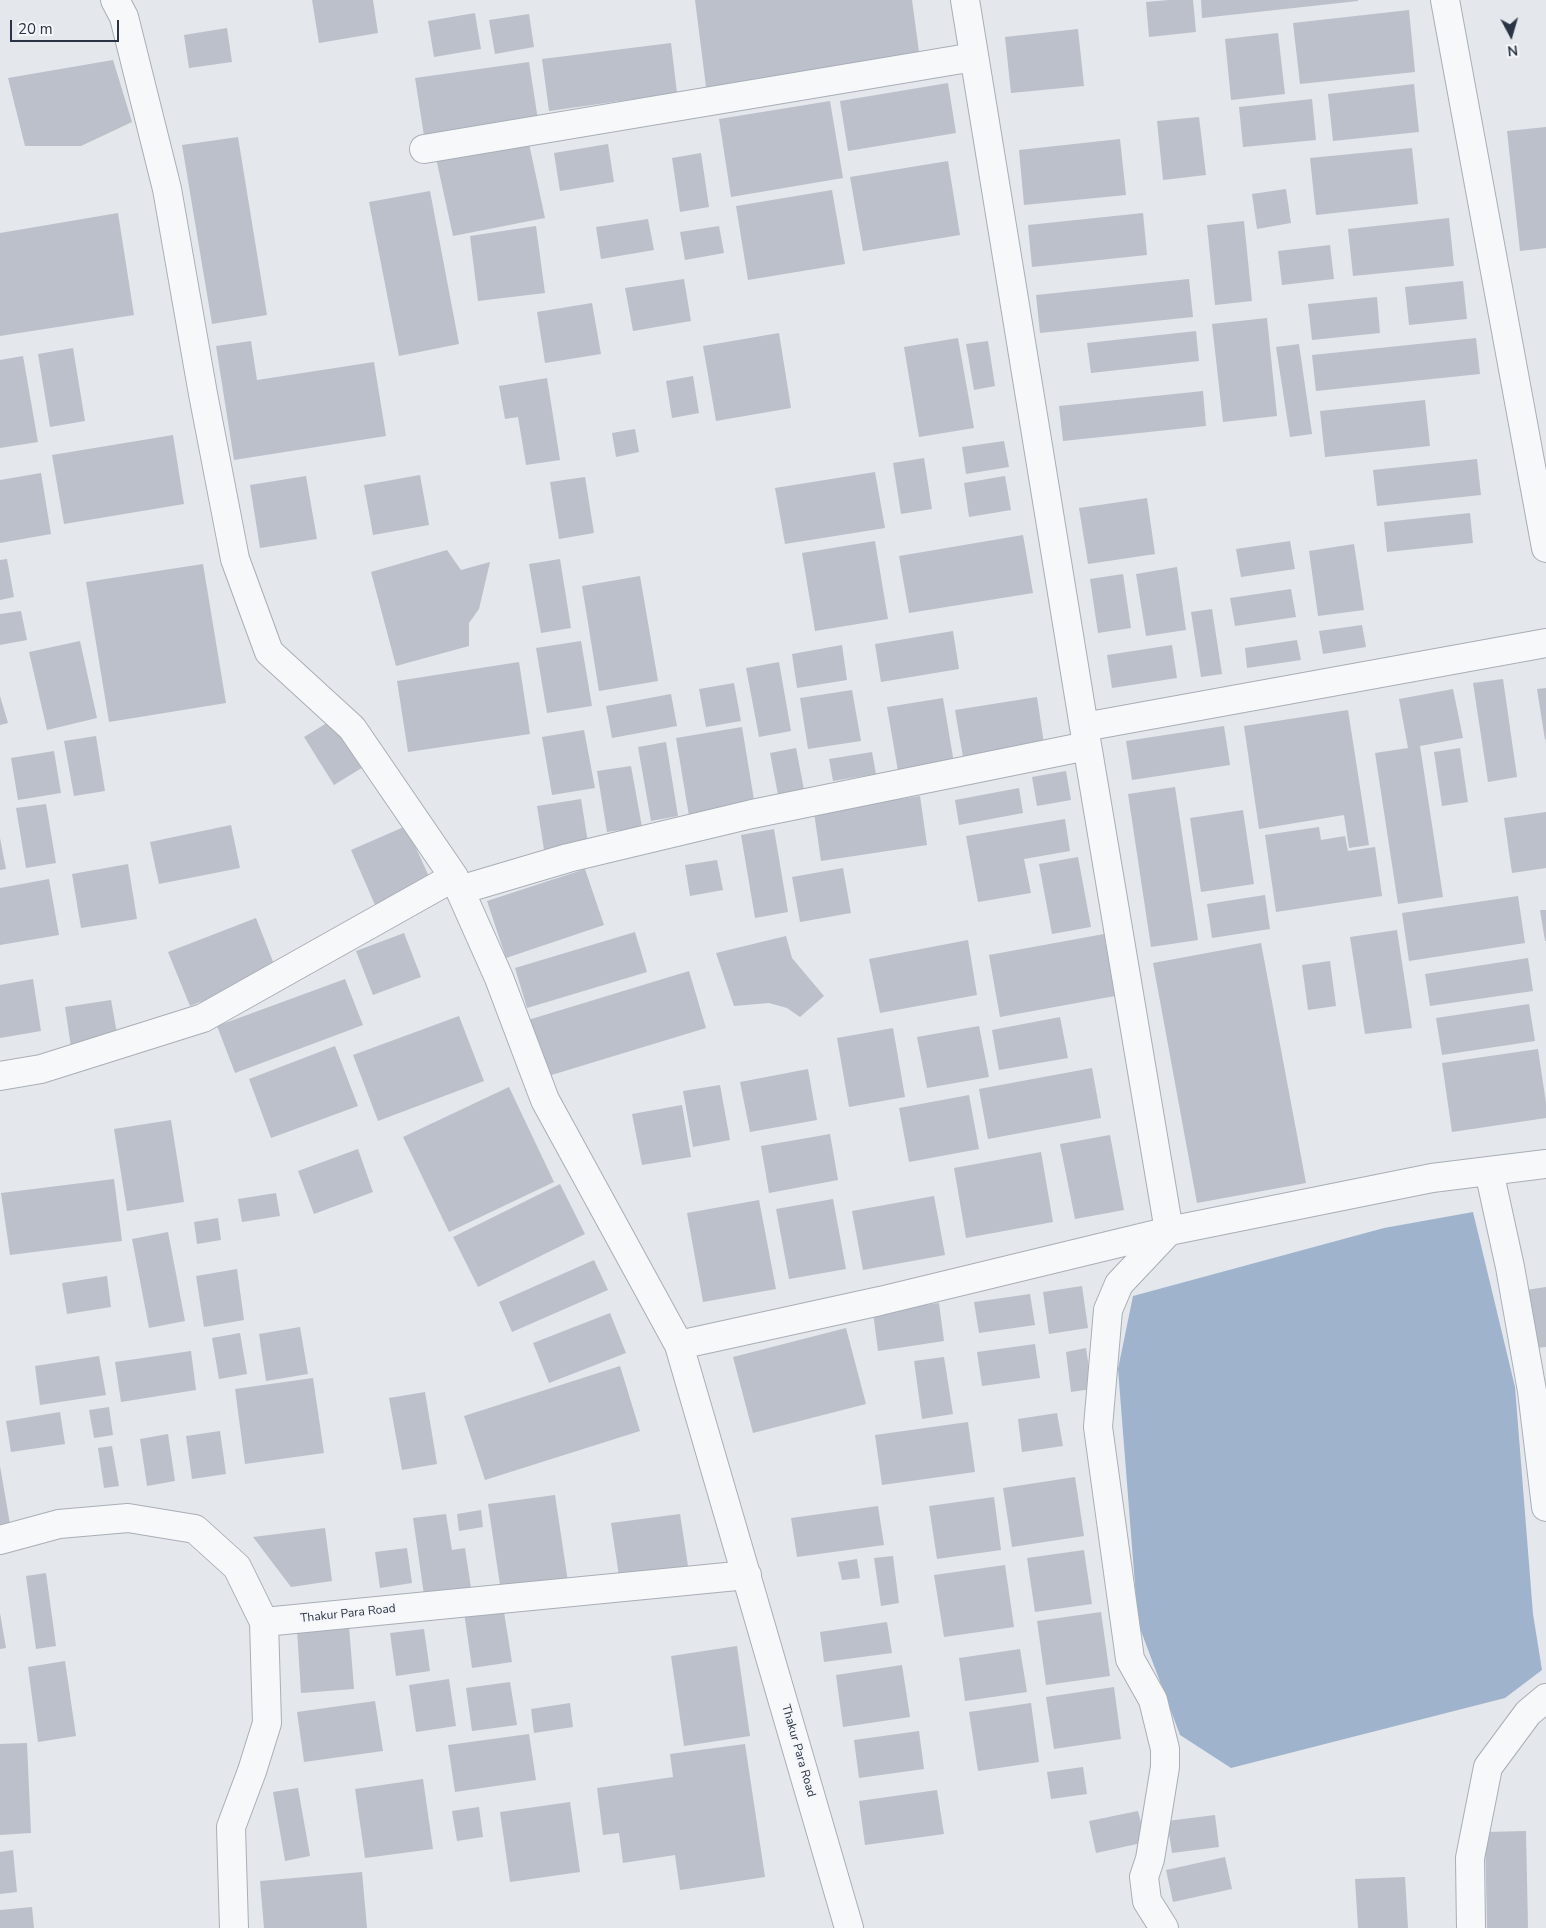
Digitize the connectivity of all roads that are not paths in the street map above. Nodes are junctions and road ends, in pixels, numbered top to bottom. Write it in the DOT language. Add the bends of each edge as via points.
graph roads {
  1 [pos="115,0"];
  2 [pos="965,0"];
  3 [pos="1445,0"];
  4 [pos="974,57"];
  5 [pos="424,148"];
  6 [pos="1546,548"];
  7 [pos="1546,643"];
  8 [pos="1086,737"];
  9 [pos="457,883"];
  10 [pos="0,1076"];
  11 [pos="1546,1164"];
  12 [pos="1489,1171"];
  13 [pos="1169,1231"];
  14 [pos="679,1345"];
  15 [pos="1546,1507"];
  16 [pos="0,1540"];
  17 [pos="747,1575"];
  18 [pos="264,1622"];
  19 [pos="1546,1698"];
  20 [pos="234,1928"];
  21 [pos="849,1928"];
  22 [pos="1164,1928"];
  23 [pos="1471,1928"];
  1 -- 9 [label="street, Thakur Para Road" via="124,17 167,189 235,559 269,652 352,728"];
  2 -- 4 [label="street"];
  3 -- 6 [label="street"];
  4 -- 5 [label="street"];
  4 -- 8 [label="street"];
  7 -- 8 [label="street"];
  8 -- 9 [label="street"];
  8 -- 13 [label="street"];
  9 -- 10 [label="street" via="203,1018 42,1069"];
  9 -- 14 [label="street, Thakur Para Road" via="500,978 545,1100"];
  11 -- 12 [label="street"];
  12 -- 13 [label="street" via="1432,1178"];
  12 -- 15 [label="street" via="1532,1391"];
  13 -- 14 [label="street" via="880,1301"];
  13 -- 22 [label="street" via="1119,1284 1108,1310 1098,1427 1130,1659 1153,1700 1165,1749 1150,1859 1144,1877 1147,1901"];
  14 -- 17 [label="street, Thakur Para Road"];
  16 -- 18 [label="street" via="59,1524 128,1518 195,1529 237,1567"];
  17 -- 18 [label="street, Thakur Para Road"];
  17 -- 21 [label="street, Thakur Para Road"];
  18 -- 20 [label="street" via="267,1723 231,1827"];
  19 -- 23 [label="street" via="1528,1714 1488,1767 1470,1858"];
}
